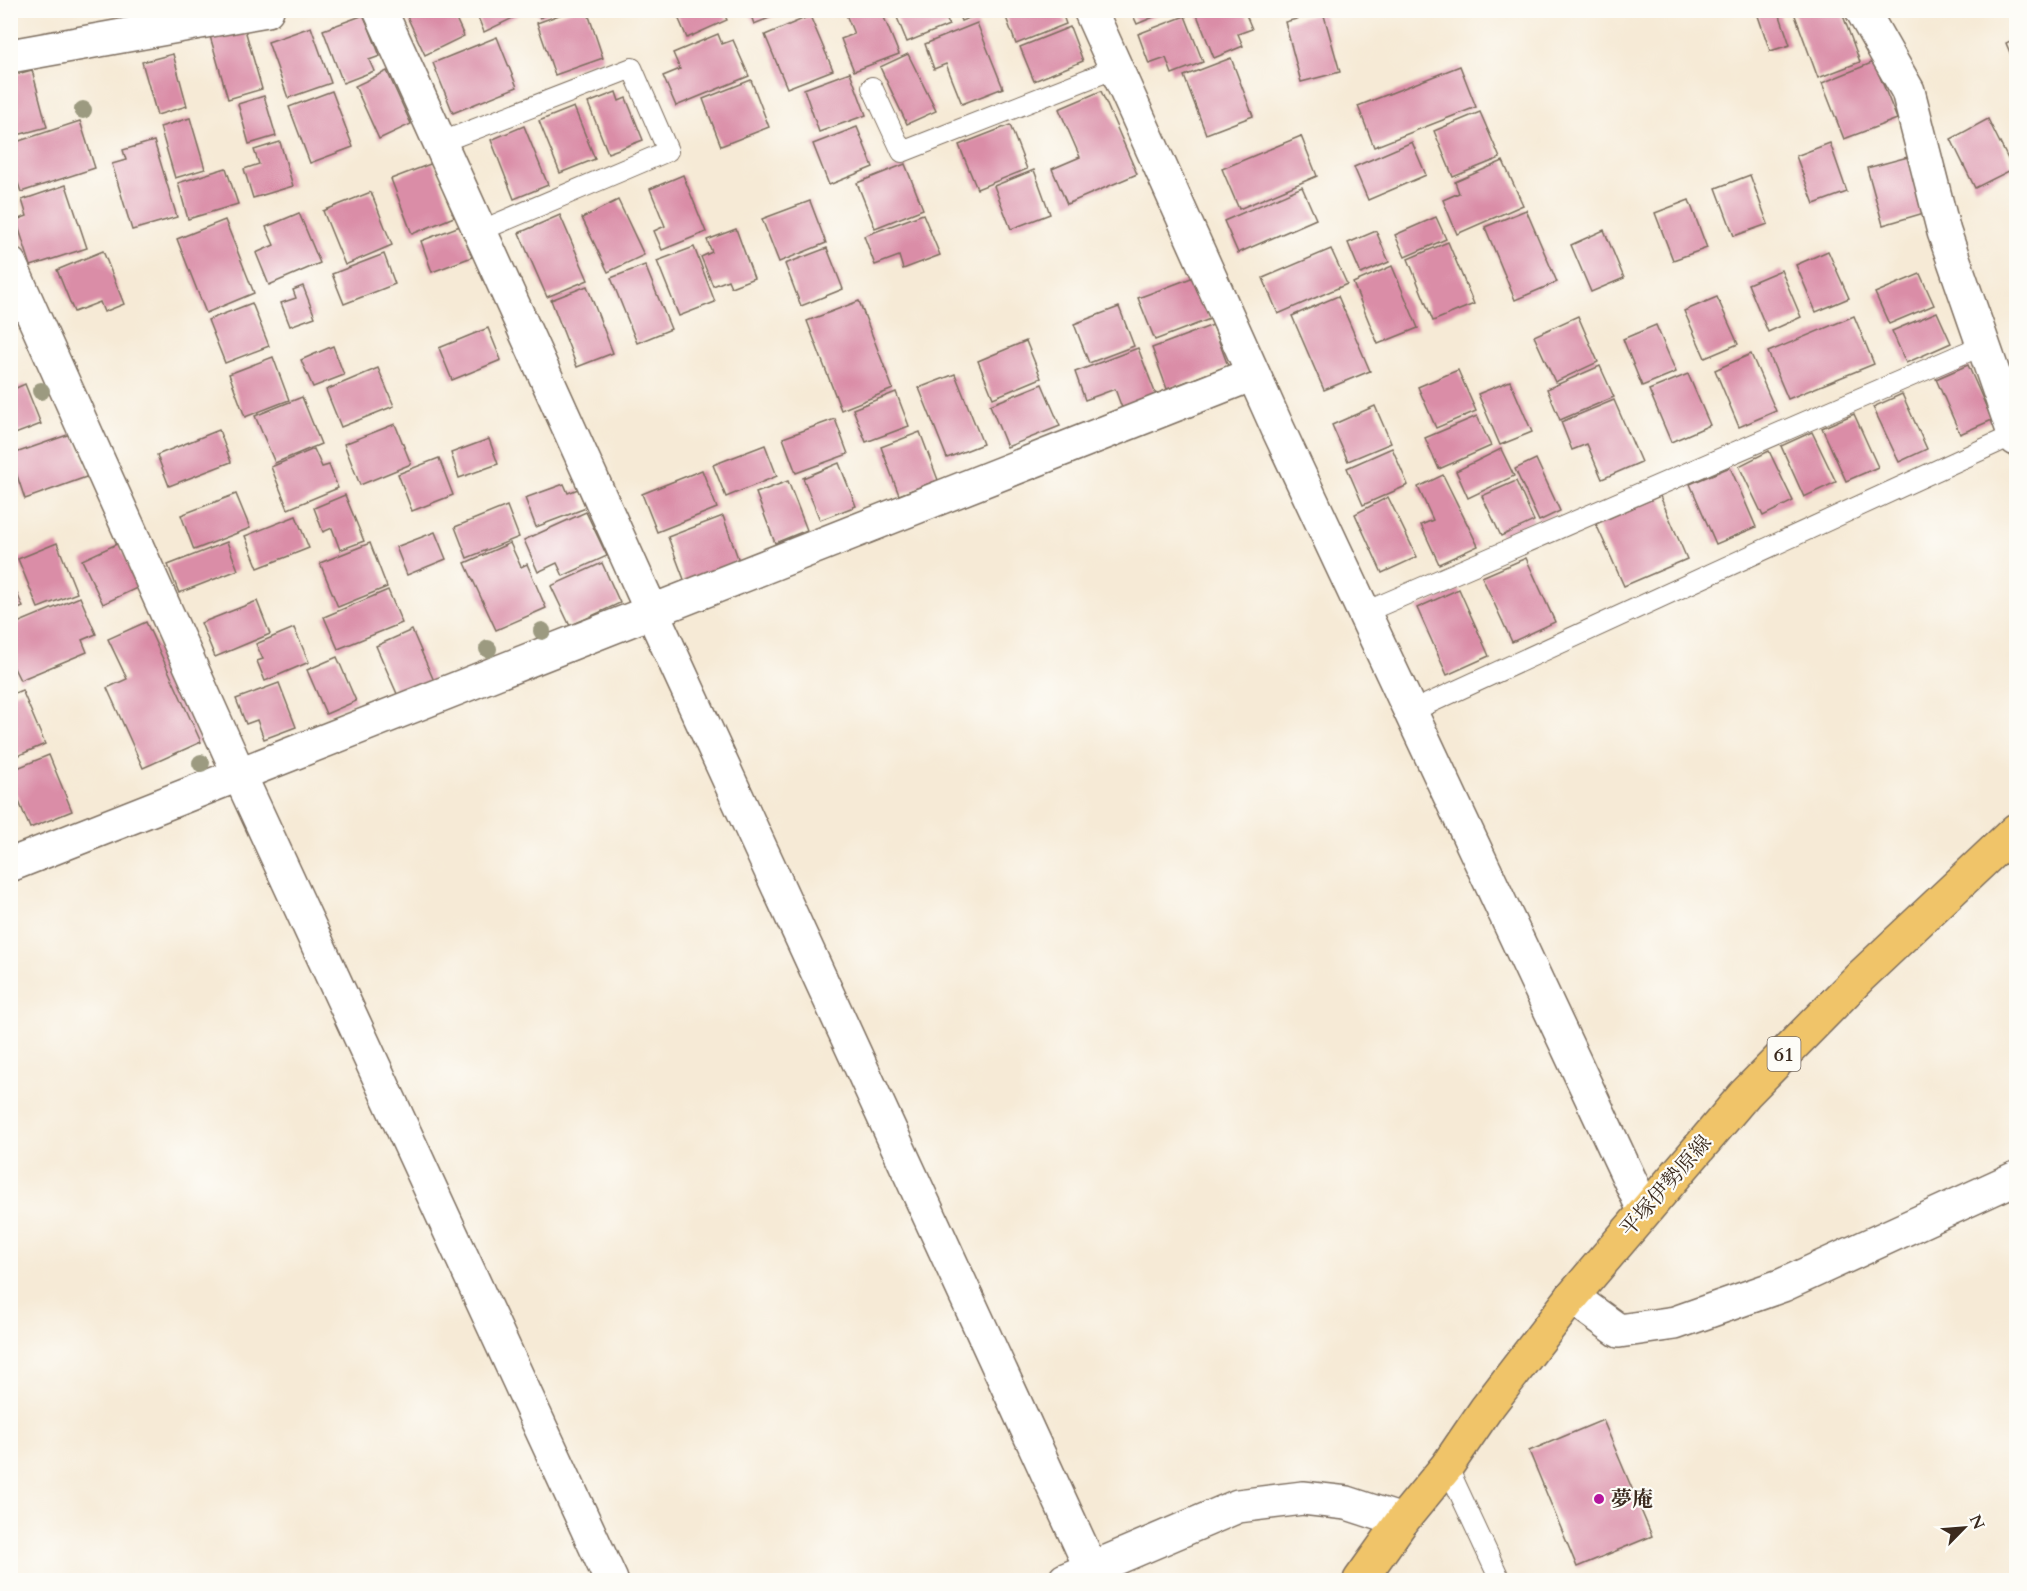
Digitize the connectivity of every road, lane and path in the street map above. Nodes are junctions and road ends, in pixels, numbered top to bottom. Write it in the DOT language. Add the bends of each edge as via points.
graph roads {
  1 [pos="267,10"];
  2 [pos="380,10"];
  3 [pos="1090,10"];
  4 [pos="1862,10"];
  5 [pos="10,56"];
  6 [pos="1116,68"];
  7 [pos="872,87"];
  8 [pos="439,143"];
  9 [pos="480,231"];
  10 [pos="10,264"];
  11 [pos="1983,345"];
  12 [pos="1253,374"];
  13 [pos="2016,436"];
  14 [pos="652,612"];
  15 [pos="1363,613"];
  16 [pos="1410,712"];
  17 [pos="239,774"];
  18 [pos="2016,830"];
  19 [pos="10,865"];
  20 [pos="2016,1178"];
  21 [pos="1644,1210"];
  22 [pos="1572,1297"];
  23 [pos="1447,1466"];
  24 [pos="1402,1521"];
  25 [pos="1078,1574"];
  26 [pos="611,1581"];
  27 [pos="1360,1581"];
  28 [pos="1500,1581"];
  1 -- 5 [label="street"];
  2 -- 8 [label="street"];
  3 -- 6 [label="street"];
  4 -- 11 [label="street" via="1908,92 1944,232"];
  6 -- 7 [label="lane" via="902,152"];
  6 -- 12 [label="street"];
  8 -- 9 [label="street"];
  8 -- 9 [label="lane" via="632,68 668,151"];
  9 -- 14 [label="street"];
  10 -- 17 [label="street"];
  11 -- 13 [label="street"];
  11 -- 15 [label="lane"];
  12 -- 14 [label="street"];
  12 -- 15 [label="street"];
  13 -- 16 [label="lane"];
  14 -- 17 [label="street"];
  14 -- 25 [label="street"];
  15 -- 16 [label="street"];
  16 -- 21 [label="street"];
  17 -- 19 [label="street"];
  17 -- 26 [label="street"];
  18 -- 21 [label="main road, 平塚伊勢原線 / 61" via="1860,977 1753,1085"];
  20 -- 22 [label="street" via="1783,1285 1676,1323 1619,1331"];
  21 -- 22 [label="main road, 平塚伊勢原線 / 61"];
  22 -- 23 [label="main road, 平塚伊勢原線 / 61"];
  23 -- 24 [label="main road, 平塚伊勢原線 / 61"];
  23 -- 28 [label="lane"];
  24 -- 25 [label="street" via="1347,1503 1303,1497 1238,1506"];
  24 -- 27 [label="main road, 平塚伊勢原線 / 61"];
}
